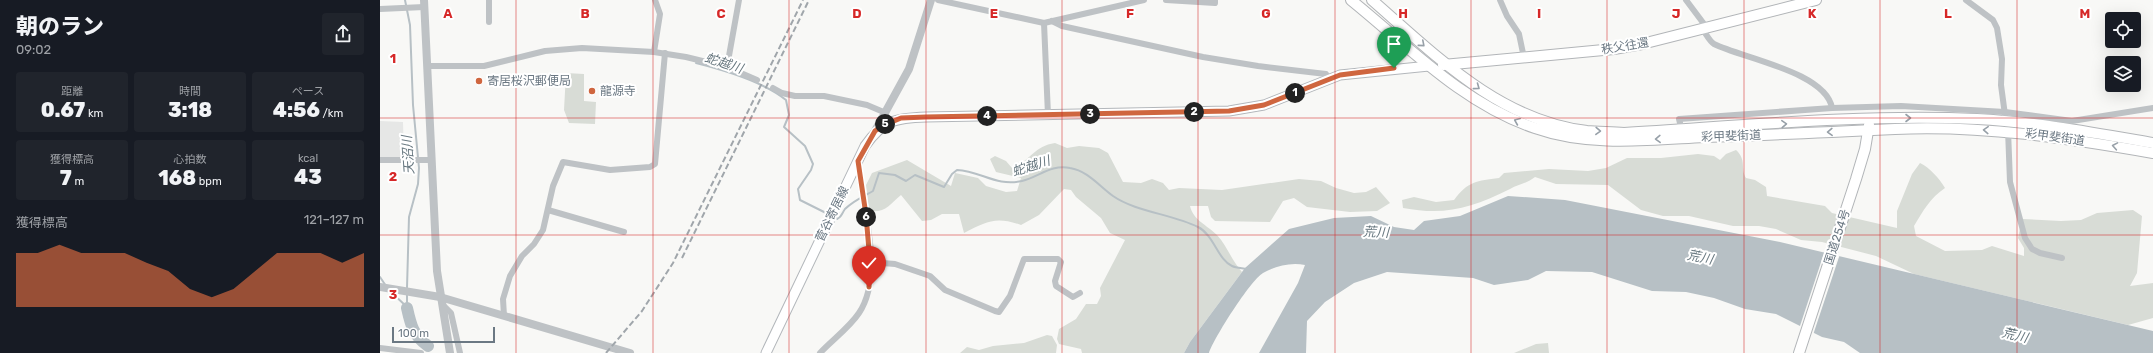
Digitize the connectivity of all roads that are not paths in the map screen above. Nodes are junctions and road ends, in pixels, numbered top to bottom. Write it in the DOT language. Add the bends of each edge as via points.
graph roads {
  1 [pos="489,0"];
  2 [pos="654,0"];
  3 [pos="739,0"];
  4 [pos="931,0"];
  5 [pos="938,0"];
  6 [pos="1144,0"];
  7 [pos="1166,0"];
  8 [pos="1215,0"];
  9 [pos="1351,0"];
  10 [pos="1372,0"];
  11 [pos="1500,0"];
  12 [pos="1686,0"];
  13 [pos="1816,0"];
  14 [pos="1966,0"];
  15 [pos="424,3"];
  16 [pos="1362,3"];
  17 [pos="380,8"];
  18 [pos="1052,21"];
  19 [pos="490,22"];
  20 [pos="1044,22"];
  21 [pos="1705,29"];
  22 [pos="654,52"];
  23 [pos="665,53"];
  24 [pos="1524,58"];
  25 [pos="1446,64"];
  26 [pos="427,66"];
  27 [pos="1429,66"];
  28 [pos="727,67"];
  29 [pos="1330,79"];
  30 [pos="757,80"];
  31 [pos="773,88"];
  32 [pos="1832,108"];
  33 [pos="2153,108"];
  34 [pos="886,113"];
  35 [pos="1048,115"];
  36 [pos="2006,116"];
  37 [pos="1537,118"];
  38 [pos="1869,119"];
  39 [pos="1534,128"];
  40 [pos="875,131"];
  41 [pos="1869,131"];
  42 [pos="2008,132"];
  43 [pos="1683,134"];
  44 [pos="2153,143"];
  45 [pos="2153,153"];
  46 [pos="380,160"];
  47 [pos="430,160"];
  48 [pos="858,161"];
  49 [pos="548,210"];
  50 [pos="624,232"];
  51 [pos="2062,258"];
  52 [pos="870,262"];
  53 [pos="380,287"];
  54 [pos="1080,293"];
  55 [pos="441,300"];
  56 [pos="504,316"];
  57 [pos="380,348"];
  58 [pos="421,353"];
  59 [pos="450,353"];
  60 [pos="460,353"];
  61 [pos="630,353"];
  62 [pos="766,353"];
  63 [pos="820,353"];
  64 [pos="1799,353"];
  1 -- 19 [label="street"];
  2 -- 22 [label="street" via="660,14"];
  3 -- 28 [label="street"];
  4 -- 34 [label="street" via="909,68"];
  5 -- 20 [label="street"];
  6 -- 18 [label="street"];
  7 -- 8 [label="street" via="1215,3"];
  9 -- 16 [label="highway, 彩甲斐街道"];
  10 -- 25 [label="highway, 彩甲斐街道, one-way"];
  11 -- 24 [label="street" via="1518,34"];
  12 -- 21 [label="street"];
  13 -- 21 [label="highway, 秩父往還"];
  14 -- 36 [label="street" via="1993,20 1997,28"];
  15 -- 17 [label="street"];
  15 -- 26 [label="street"];
  16 -- 27 [label="highway, 彩甲斐街道"];
  18 -- 20 [label="street"];
  18 -- 29 [label="street" via="1062,26 1203,57 1326,74"];
  20 -- 35 [label="street"];
  21 -- 24 [label="highway, 秩父往還" via="1614,49"];
  21 -- 32 [label="street" via="1713,44 1768,62 1818,87 1827,96"];
  22 -- 23 [label="street"];
  22 -- 26 [label="street" via="566,48 484,66"];
  23 -- 28 [label="street"];
  23 -- 49 [label="street" via="655,164 650,167 610,170 563,162 553,186"];
  24 -- 25 [label="highway, 秩父往還"];
  25 -- 27 [label="highway, 秩父往還"];
  25 -- 37 [label="highway, 彩甲斐街道, one-way" via="1494,99"];
  26 -- 47 [label="street"];
  27 -- 29 [label="main road, 菅谷寄居線" via="1359,71"];
  39 -- 27 [label="highway, 彩甲斐街道, one-way" via="1481,103"];
  28 -- 30 [label="street"];
  29 -- 35 [label="main road, 菅谷寄居線" via="1264,105 1229,111"];
  31 -- 34 [label="street" via="795,96 824,96 867,105"];
  32 -- 36 [label="street" via="1901,106"];
  32 -- 43 [label="street" via="1679,119"];
  33 -- 36 [label="street" via="2072,121"];
  34 -- 40 [label="street"];
  35 -- 40 [label="main road, 菅谷寄居線" via="901,118 892,120"];
  38 -- 36 [label="highway, 彩甲斐街道, one-way"];
  36 -- 42 [label="street"];
  36 -- 44 [label="highway, 彩甲斐街道"];
  37 -- 39 [label="highway"];
  37 -- 43 [label="highway, 彩甲斐街道, one-way" via="1587,131"];
  38 -- 41 [label="highway, 国道254号"];
  43 -- 38 [label="highway, 彩甲斐街道, one-way"];
  43 -- 39 [label="highway, 彩甲斐街道, one-way" via="1603,140 1557,135"];
  40 -- 48 [label="main road, 菅谷寄居線"];
  42 -- 41 [label="highway, 彩甲斐街道, one-way" via="1897,129"];
  41 -- 43 [label="highway, 彩甲斐街道, one-way"];
  41 -- 64 [label="highway, 国道254号"];
  45 -- 42 [label="highway, 彩甲斐街道, one-way" via="2049,135"];
  42 -- 51 [label="street" via="2010,182 2025,238 2032,249"];
  46 -- 47 [label="street"];
  47 -- 55 [label="street" via="436,271"];
  48 -- 52 [label="street"];
  48 -- 62 [label="main road, 菅谷寄居線"];
  49 -- 50 [label="street"];
  49 -- 56 [label="street" via="542,230 534,244 510,276 503,299"];
  52 -- 54 [label="street" via="895,264 930,276 945,290 999,312 1010,296 1024,259 1058,259 1061,262 1055,280 1056,286 1073,297"];
  52 -- 63 [label="street" via="869,287 858,314"];
  53 -- 55 [label="street"];
  55 -- 56 [label="street"];
  55 -- 59 [label="street"];
  55 -- 60 [label="street" via="451,313"];
  56 -- 61 [label="street"];
  57 -- 58 [label="street"];
}
